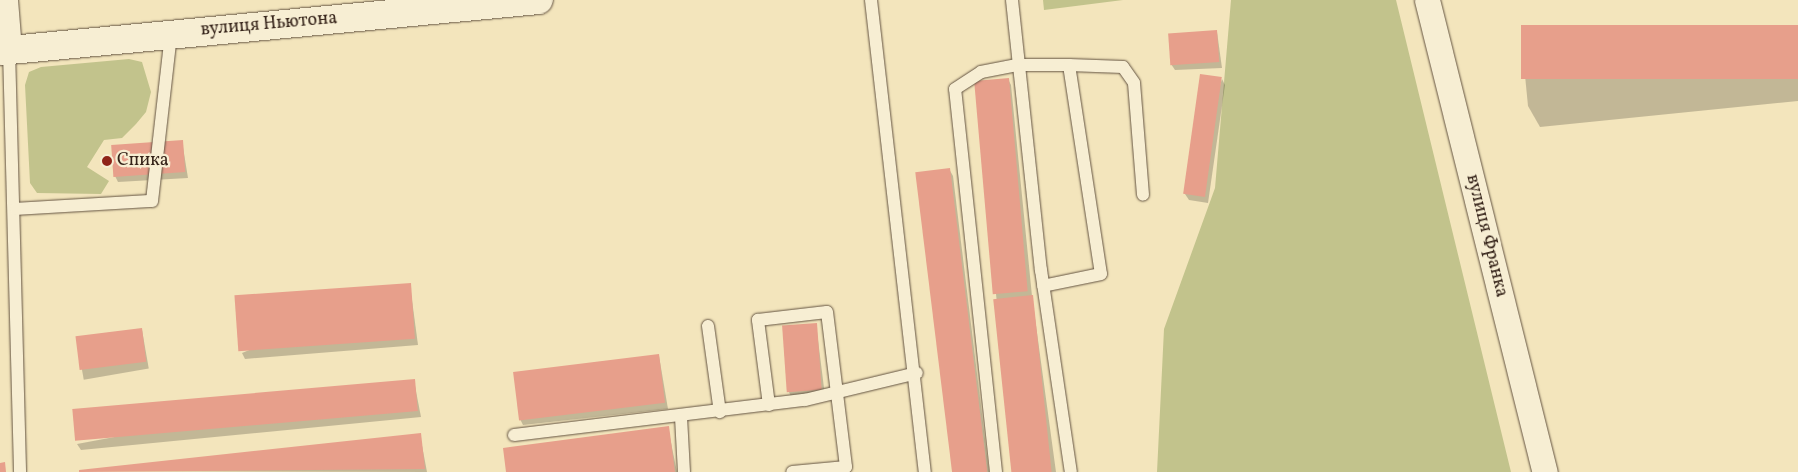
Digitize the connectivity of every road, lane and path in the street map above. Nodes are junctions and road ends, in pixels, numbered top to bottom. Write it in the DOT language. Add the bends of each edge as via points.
graph roads {
  1 [pos="5,0"];
  2 [pos="539,0"];
  3 [pos="871,0"];
  4 [pos="1012,0"];
  5 [pos="1427,0"];
  6 [pos="171,34"];
  7 [pos="5,50"];
  8 [pos="1018,65"];
  9 [pos="1069,65"];
  10 [pos="1142,195"];
  11 [pos="16,209"];
  12 [pos="1043,286"];
  13 [pos="708,326"];
  14 [pos="917,374"];
  15 [pos="837,391"];
  16 [pos="769,405"];
  17 [pos="720,412"];
  18 [pos="681,417"];
  19 [pos="514,435"];
  20 [pos="20,472"];
  21 [pos="684,472"];
  22 [pos="792,472"];
  23 [pos="926,472"];
  24 [pos="996,472"];
  25 [pos="1071,472"];
  26 [pos="1545,472"];
  1 -- 7 [label="street"];
  2 -- 6 [label="street, вулиця Ньютона"];
  3 -- 14 [label="lane"];
  4 -- 8 [label="lane"];
  5 -- 26 [label="street, вулиця Франка"];
  6 -- 7 [label="street, вулиця Ньютона"];
  6 -- 11 [label="lane" via="152,201"];
  7 -- 11 [label="lane"];
  8 -- 9 [label="lane"];
  8 -- 12 [label="lane"];
  8 -- 24 [label="lane" via="981,72 955,89"];
  9 -- 10 [label="lane" via="1123,67 1134,83"];
  9 -- 12 [label="lane" via="1101,274"];
  11 -- 20 [label="lane"];
  12 -- 25 [label="lane"];
  13 -- 17 [label="lane"];
  14 -- 15 [label="lane"];
  14 -- 23 [label="lane"];
  15 -- 16 [label="lane"];
  15 -- 16 [label="lane" via="826,312 758,320"];
  15 -- 22 [label="lane" via="846,467"];
  16 -- 17 [label="lane"];
  17 -- 18 [label="lane"];
  18 -- 19 [label="lane"];
  18 -- 21 [label="lane"];
}
